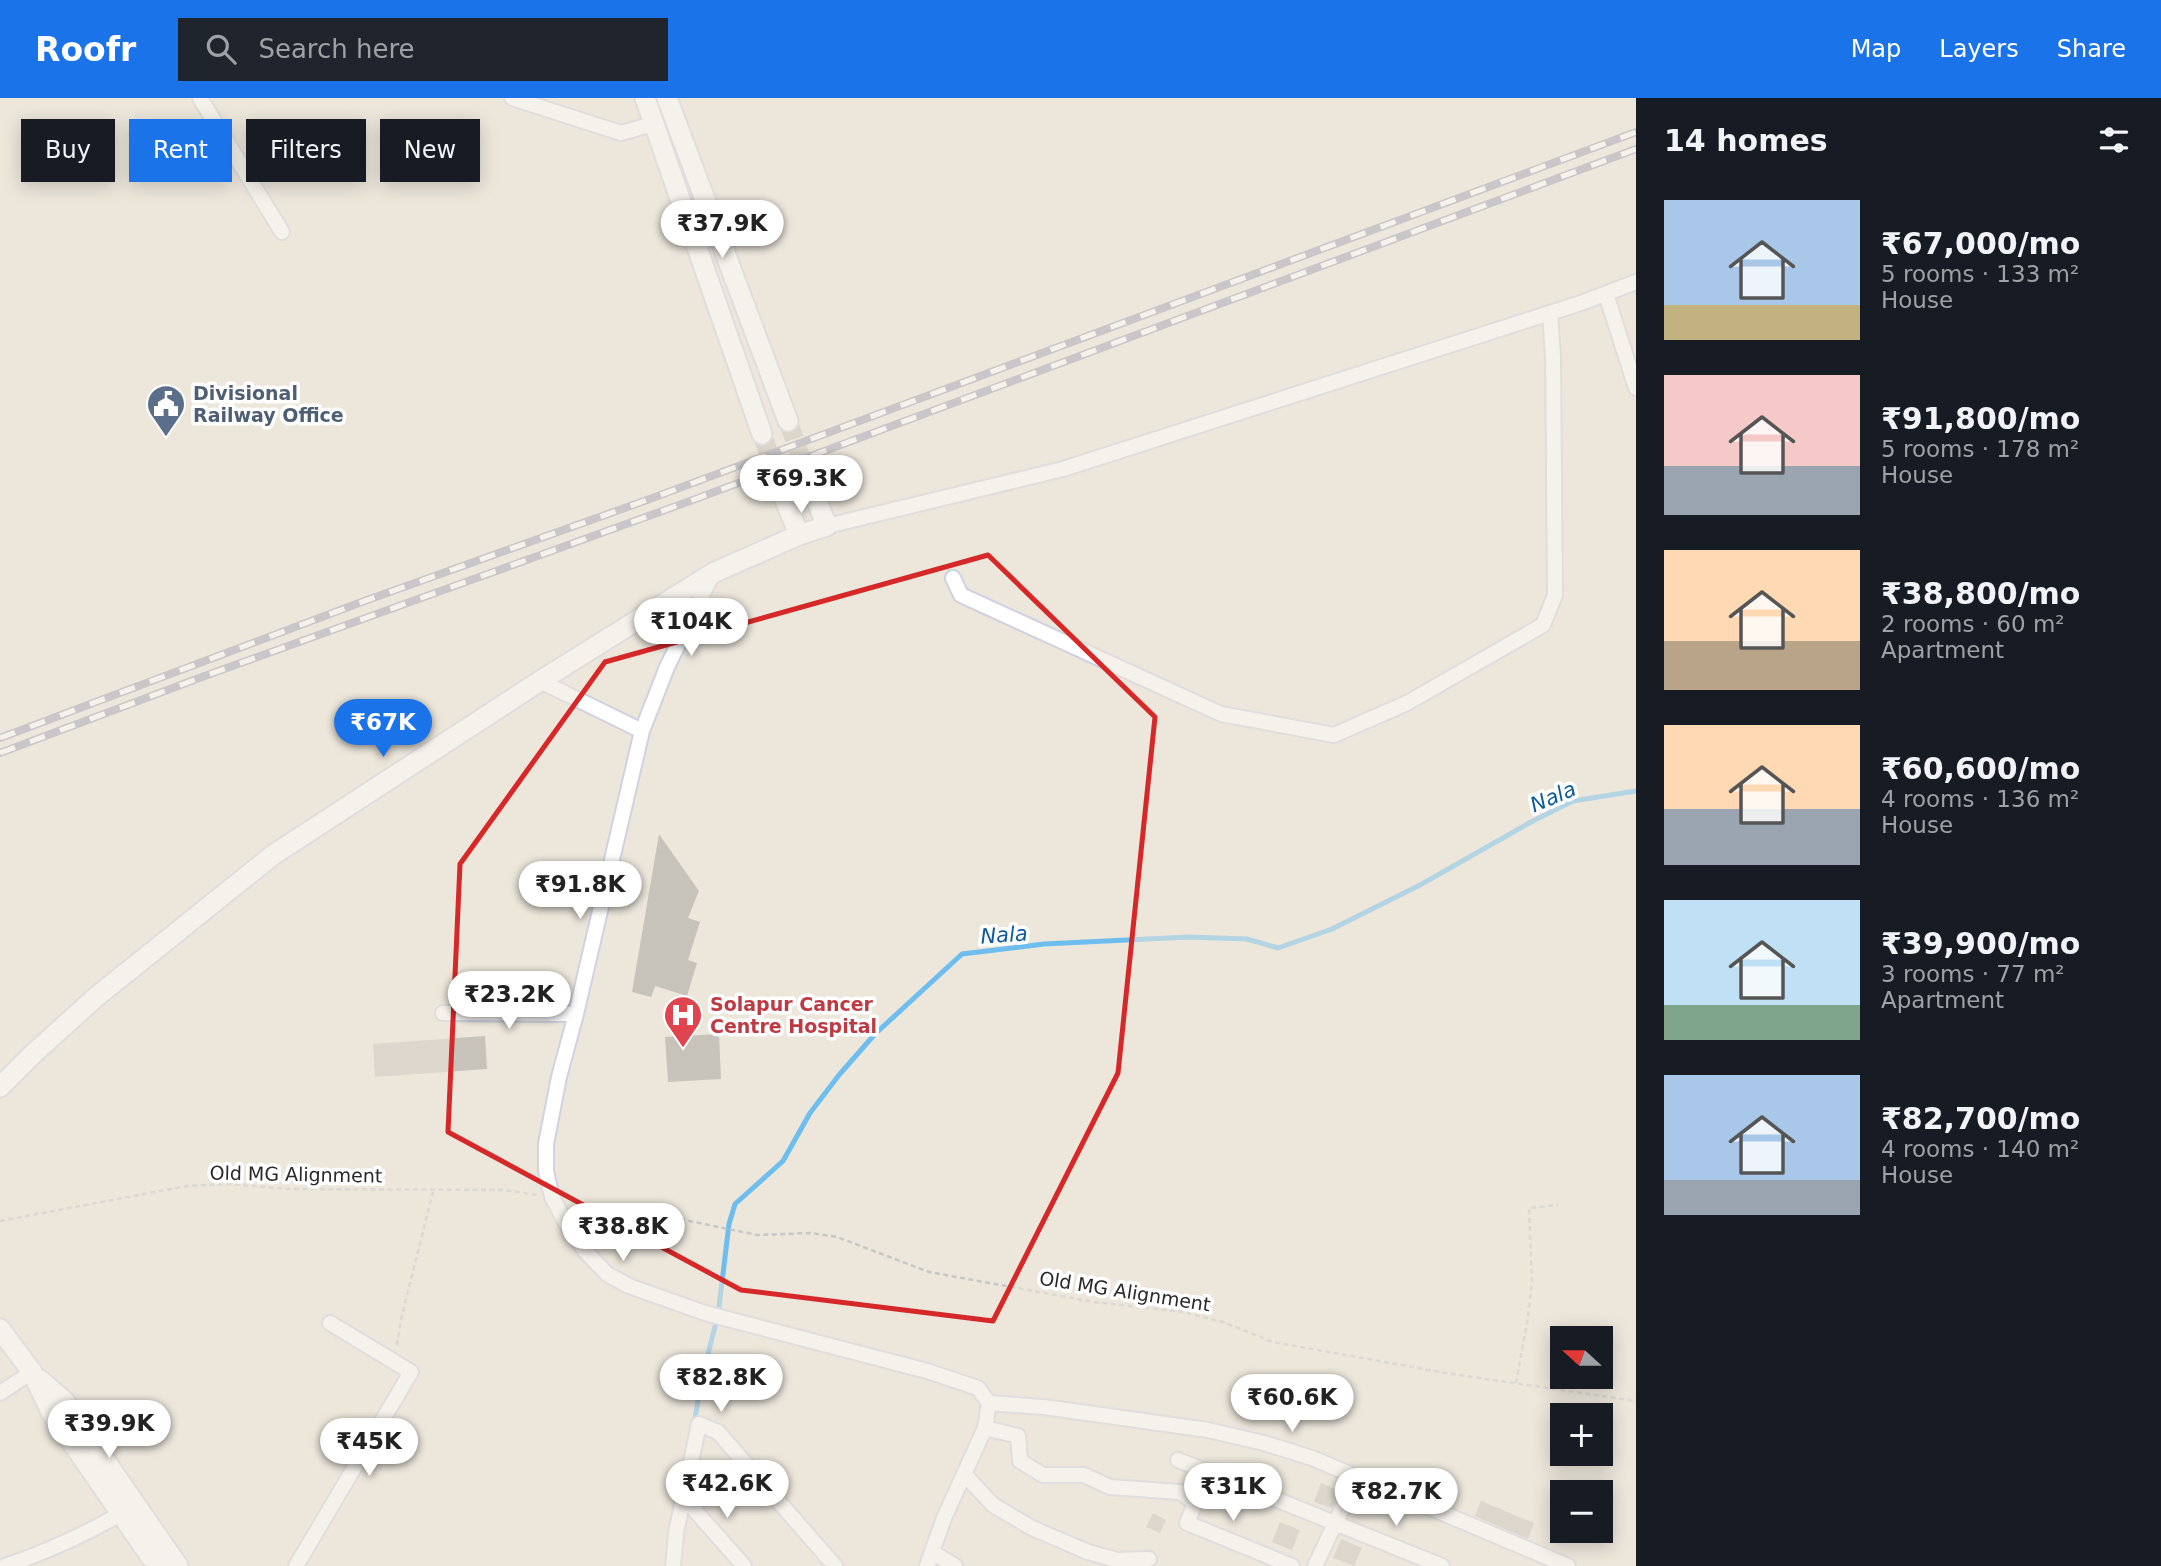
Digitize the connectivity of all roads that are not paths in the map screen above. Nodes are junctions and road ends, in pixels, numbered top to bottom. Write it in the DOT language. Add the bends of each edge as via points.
graph roads {
  1 [pos="200,98"];
  2 [pos="512,98"];
  3 [pos="645,98"];
  4 [pos="667,98"];
  5 [pos="653,124"];
  6 [pos="282,232"];
  7 [pos="1636,282"];
  8 [pos="1606,294"];
  9 [pos="1550,313"];
  10 [pos="1636,388"];
  11 [pos="788,421"];
  12 [pos="762,434"];
  13 [pos="812,489"];
  14 [pos="785,500"];
  15 [pos="827,526"];
  16 [pos="799,536"];
  17 [pos="713,572"];
  18 [pos="953,578"];
  19 [pos="540,681"];
  20 [pos="642,731"];
  21 [pos="443,1013"];
  22 [pos="576,1014"];
  23 [pos="0,1087"];
  24 [pos="330,1323"];
  25 [pos="0,1329"];
  26 [pos="32,1372"];
  27 [pos="0,1393"];
  28 [pos="989,1403"];
  29 [pos="985,1428"];
  30 [pos="1178,1460"];
  31 [pos="965,1475"];
  32 [pos="1357,1477"];
  33 [pos="684,1498"];
  34 [pos="122,1513"];
  35 [pos="1337,1523"];
  36 [pos="1150,1558"];
  37 [pos="930,1559"];
  38 [pos="5,1566"];
  39 [pos="157,1566"];
  40 [pos="178,1566"];
  41 [pos="296,1566"];
  42 [pos="673,1566"];
  43 [pos="744,1566"];
  44 [pos="835,1566"];
  45 [pos="955,1566"];
  46 [pos="1292,1566"];
  47 [pos="1315,1566"];
  48 [pos="1442,1566"];
  49 [pos="1568,1566"];
  1 -- 6 [label="street"];
  2 -- 5 [label="street" via="621,133"];
  3 -- 5 [label="street"];
  4 -- 11 [label="street"];
  5 -- 12 [label="street"];
  7 -- 8 [label="street"];
  8 -- 9 [label="street"];
  8 -- 10 [label="street"];
  9 -- 15 [label="street" via="1063,469"];
  9 -- 18 [label="street" via="1555,594 1543,625 1394,708 1334,735 1221,715 961,595"];
  13 -- 15 [label="street"];
  14 -- 16 [label="street"];
  15 -- 16 [label="street"];
  16 -- 17 [label="street"];
  17 -- 19 [label="street"];
  17 -- 20 [label="street"];
  19 -- 20 [label="street"];
  19 -- 23 [label="street" via="273,855 96,997"];
  20 -- 22 [label="street"];
  21 -- 22 [label="street"];
  22 -- 28 [label="street" via="559,1077 546,1171 552,1197 566,1223 607,1274 705,1313 978,1388"];
  24 -- 41 [label="street" via="411,1372"];
  25 -- 26 [label="street"];
  26 -- 27 [label="street"];
  26 -- 34 [label="street" via="51,1412"];
  26 -- 40 [label="street" via="64,1401"];
  28 -- 29 [label="street"];
  28 -- 32 [label="street" via="1208,1430 1300,1454"];
  29 -- 31 [label="street"];
  29 -- 46 [label="street" via="1018,1436 1020,1461 1042,1475 1083,1475 1110,1487 1180,1492 1195,1503 1187,1523"];
  30 -- 35 [label="street"];
  31 -- 36 [label="street" via="993,1506 1032,1528 1117,1560"];
  31 -- 37 [label="street"];
  32 -- 35 [label="street"];
  32 -- 49 [label="street"];
  33 -- 42 [label="street"];
  33 -- 43 [label="street"];
  33 -- 44 [label="street" via="699,1423 718,1432"];
  34 -- 38 [label="street" via="48,1551"];
  34 -- 39 [label="street"];
  35 -- 47 [label="street"];
  35 -- 48 [label="street"];
  37 -- 45 [label="street"];
}
